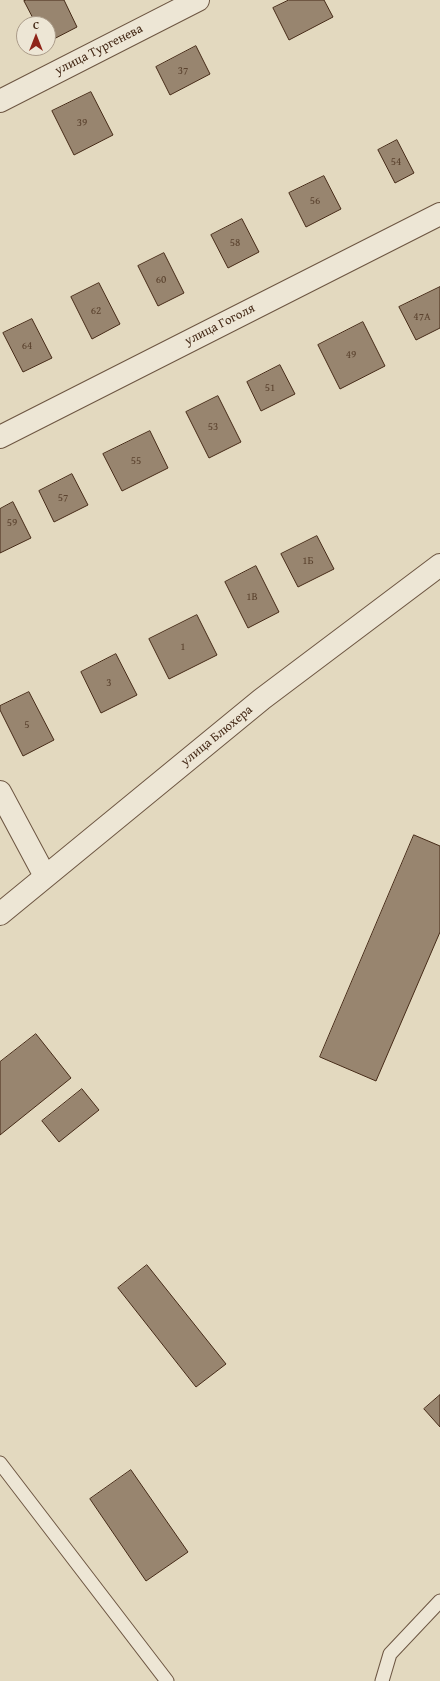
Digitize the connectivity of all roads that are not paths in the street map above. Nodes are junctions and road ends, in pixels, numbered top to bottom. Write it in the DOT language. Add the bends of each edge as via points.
graph roads {
  1 [pos="198,0"];
  2 [pos="0,101"];
  3 [pos="440,214"];
  4 [pos="0,437"];
  5 [pos="440,565"];
  6 [pos="0,792"];
  7 [pos="45,876"];
  8 [pos="0,914"];
  9 [pos="0,1463"];
  10 [pos="440,1601"];
  11 [pos="167,1681"];
  12 [pos="382,1681"];
  1 -- 2 [label="street, улица Тургенева"];
  3 -- 4 [label="street, улица Гоголя"];
  5 -- 7 [label="street, улица Блюхера" via="262,699"];
  6 -- 7 [label="street"];
  7 -- 8 [label="street, улица Блюхера"];
  9 -- 11 [label="lane"];
  10 -- 12 [label="lane" via="390,1654"];
}
